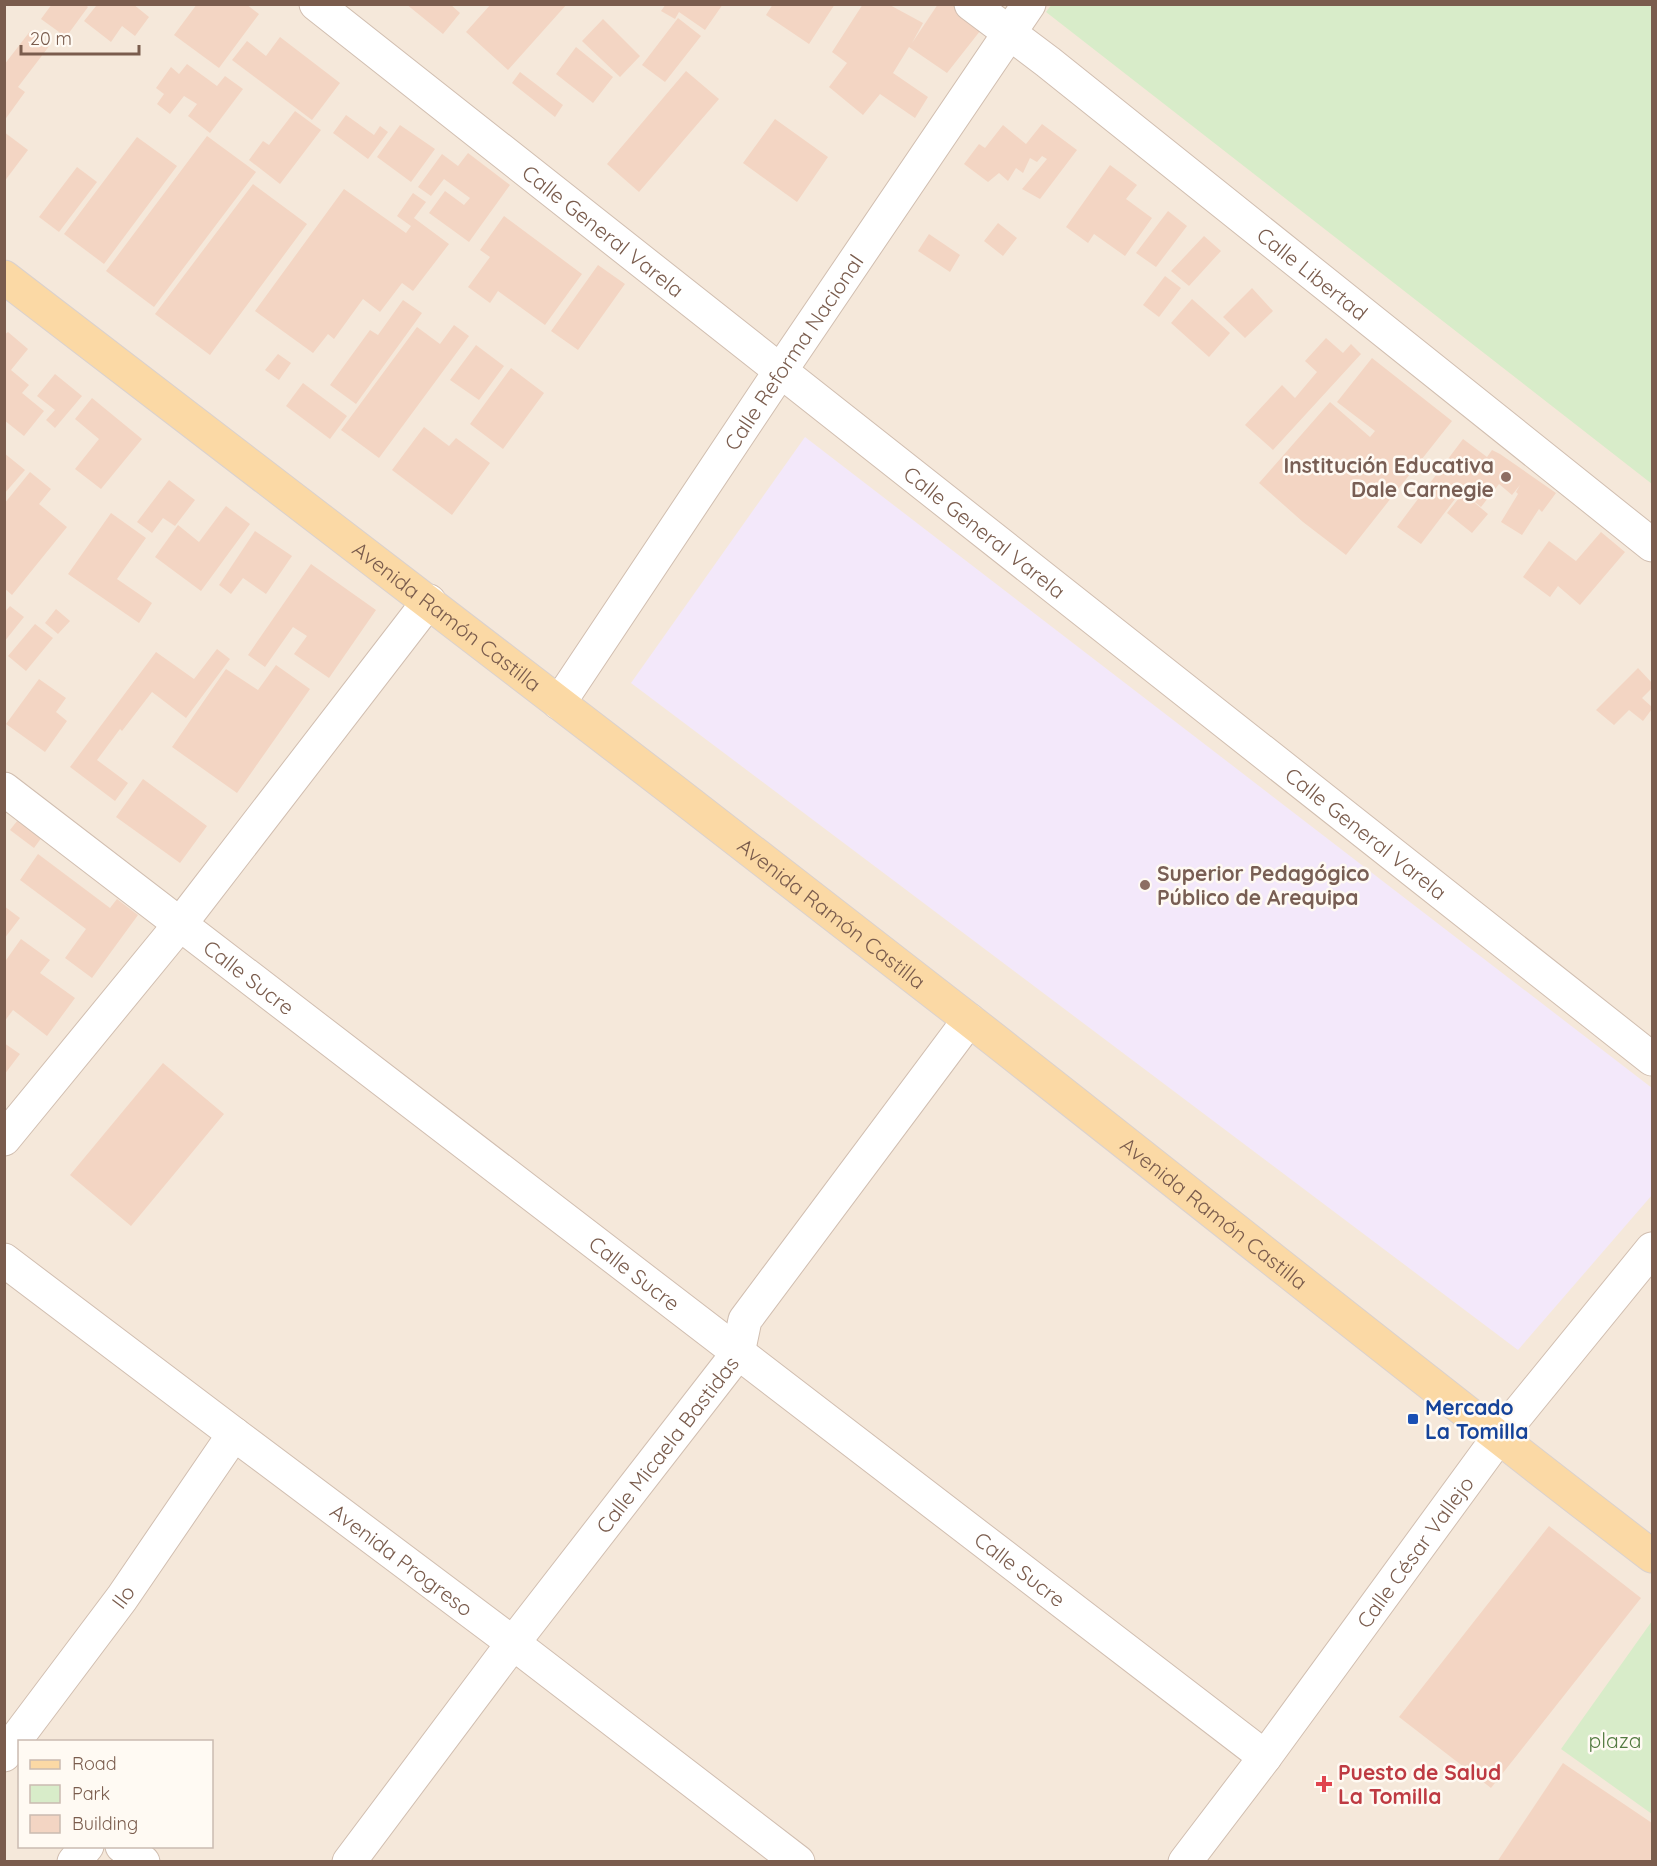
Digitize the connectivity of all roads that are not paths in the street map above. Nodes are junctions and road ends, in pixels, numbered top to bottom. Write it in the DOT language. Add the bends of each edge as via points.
graph roads {
  1 [pos="316,4"];
  2 [pos="971,4"];
  3 [pos="1029,4"];
  4 [pos="1010,34"];
  5 [pos="4,277"];
  6 [pos="781,370"];
  7 [pos="1653,545"];
  8 [pos="429,601"];
  9 [pos="559,703"];
  10 [pos="4,789"];
  11 [pos="181,923"];
  12 [pos="969,1020"];
  13 [pos="1653,1059"];
  14 [pos="4,1139"];
  15 [pos="1653,1249"];
  16 [pos="4,1260"];
  17 [pos="738,1353"];
  18 [pos="234,1434"];
  19 [pos="1498,1438"];
  20 [pos="1653,1556"];
  21 [pos="513,1643"];
  22 [pos="4,1757"];
  23 [pos="1265,1757"];
  24 [pos="18,1769"];
  25 [pos="85,1848"];
  26 [pos="125,1848"];
  27 [pos="74,1862"];
  28 [pos="143,1862"];
  29 [pos="349,1862"];
  30 [pos="798,1862"];
  31 [pos="1185,1862"];
  1 -- 6 [label="street, Calle General Varela"];
  2 -- 4 [label="street, Calle Libertad"];
  3 -- 4 [label="street, Calle Reforma Nacional"];
  4 -- 6 [label="street, Calle Reforma Nacional"];
  4 -- 7 [label="street, Calle Libertad"];
  5 -- 8 [label="main road, Avenida Ramón Castilla"];
  6 -- 9 [label="street, Calle Reforma Nacional"];
  6 -- 13 [label="street, Calle General Varela"];
  8 -- 9 [label="main road, Avenida Ramón Castilla"];
  8 -- 11 [label="street"];
  9 -- 12 [label="main road, Avenida Ramón Castilla"];
  10 -- 11 [label="street, Calle Sucre"];
  11 -- 14 [label="street"];
  11 -- 17 [label="street, Calle Sucre"];
  12 -- 17 [label="street, Calle Micaela Bastidas" via="745,1320"];
  12 -- 19 [label="main road, Avenida Ramón Castilla"];
  15 -- 19 [label="street, Calle César Vallejo"];
  16 -- 18 [label="street, Avenida Progreso"];
  17 -- 21 [label="street, Calle Micaela Bastidas"];
  17 -- 23 [label="street, Calle Sucre"];
  18 -- 21 [label="street, Avenida Progreso"];
  18 -- 22 [label="street, Ilo" via="122,1598"];
  19 -- 20 [label="main road, Avenida Ramón Castilla"];
  19 -- 23 [label="street, Calle César Vallejo"];
  21 -- 29 [label="street, Calle Micaela Bastidas"];
  21 -- 30 [label="street, Avenida Progreso"];
  22 -- 24 [label="street"];
  23 -- 31 [label="street, Calle César Vallejo"];
  25 -- 27 [label="street"];
  26 -- 28 [label="street"];
}
